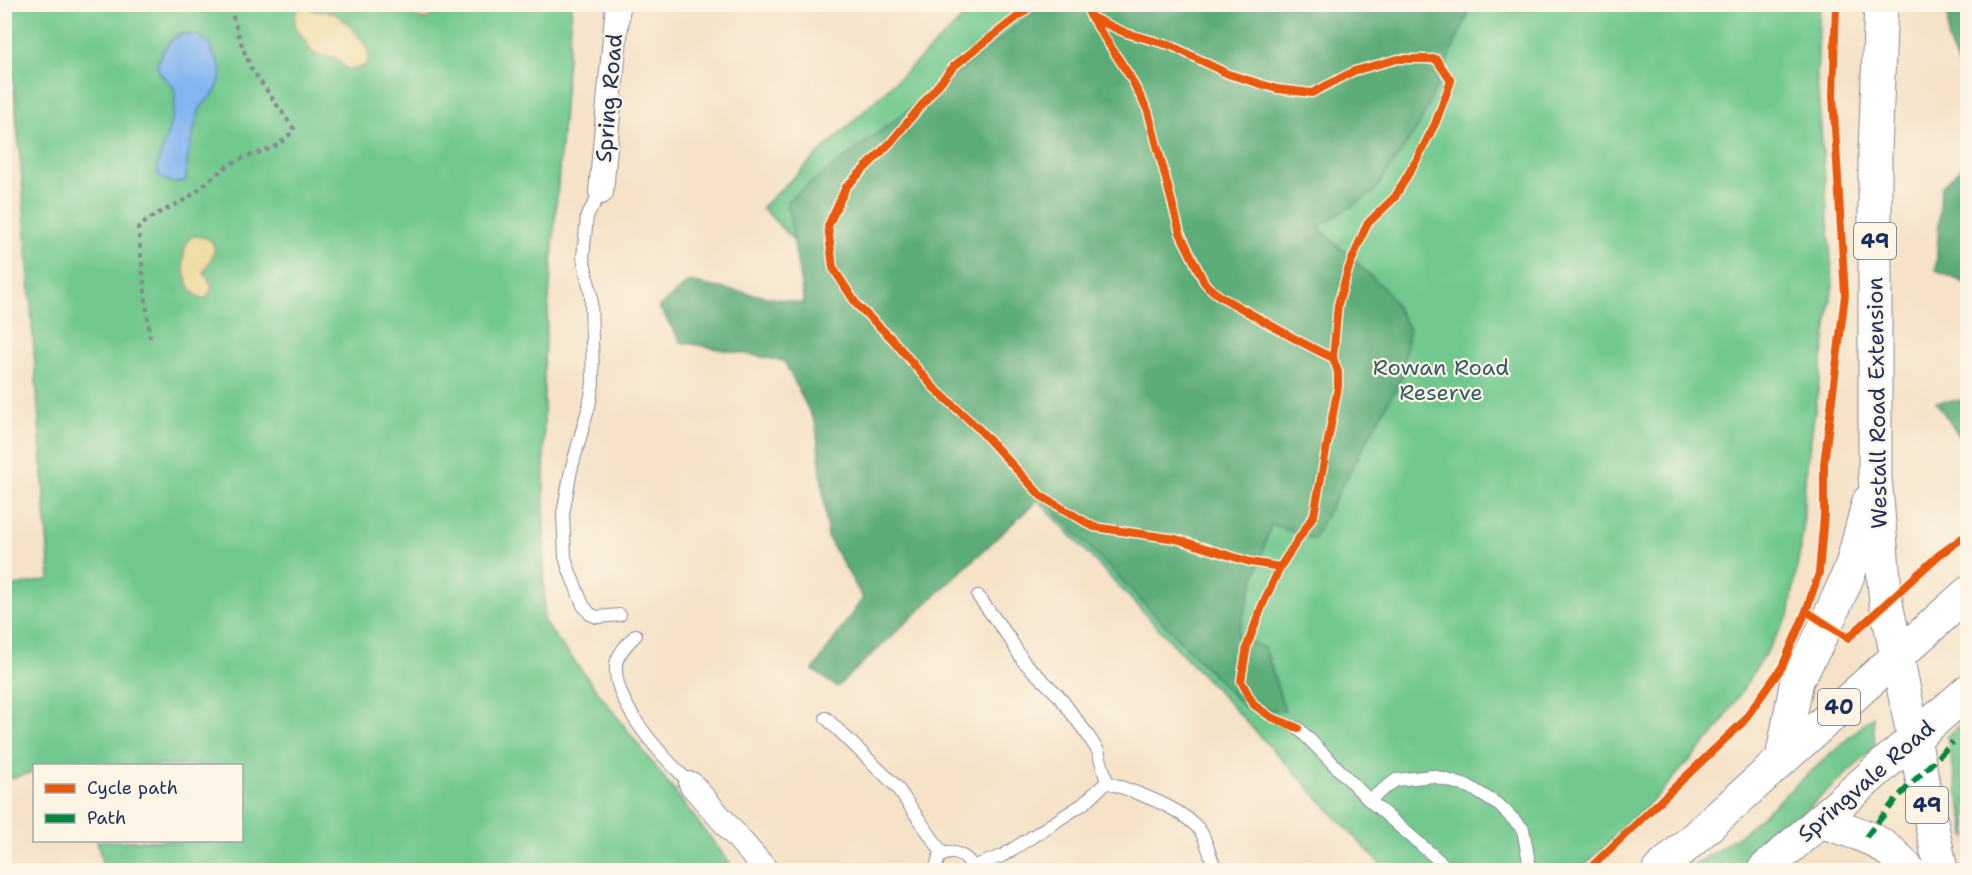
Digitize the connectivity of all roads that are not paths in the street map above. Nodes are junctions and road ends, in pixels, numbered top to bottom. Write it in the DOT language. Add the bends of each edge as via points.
graph roads {
  1 [pos="618,4"];
  2 [pos="1881,4"];
  3 [pos="601,192"];
  4 [pos="1875,477"];
  5 [pos="1968,593"];
  6 [pos="978,596"];
  7 [pos="620,615"];
  8 [pos="636,635"];
  9 [pos="1898,655"];
  10 [pos="1968,691"];
  11 [pos="826,718"];
  12 [pos="1298,728"];
  13 [pos="1914,739"];
  14 [pos="1782,759"];
  15 [pos="1107,783"];
  16 [pos="691,784"];
  17 [pos="1368,800"];
  18 [pos="1820,821"];
  19 [pos="944,854"];
  20 [pos="972,869"];
  21 [pos="766,870"];
  22 [pos="935,870"];
  23 [pos="1217,870"];
  24 [pos="1450,870"];
  25 [pos="1526,870"];
  26 [pos="1659,870"];
  27 [pos="1764,870"];
  28 [pos="1908,870"];
  29 [pos="1941,870"];
  1 -- 3 [label="street, Spring Road"];
  2 -- 4 [label="highway, Westall Road Extension / 49" via="1875,151"];
  3 -- 7 [label="lane" via="587,216 583,257 591,295 593,384 566,492 564,538 569,570 585,608 597,617"];
  4 -- 9 [label="highway, Westall Road Extension / 49" via="1886,603"];
  4 -- 14 [label="highway" via="1844,585 1797,680"];
  5 -- 9 [label="highway, 40"];
  6 -- 15 [label="lane" via="1023,661 1059,696 1087,734 1098,751"];
  8 -- 16 [label="lane" via="616,664 622,694 635,717"];
  9 -- 13 [label="highway, 49"];
  9 -- 14 [label="highway, 40"];
  10 -- 13 [label="highway, Springvale Road"];
  11 -- 19 [label="lane" via="896,786"];
  12 -- 17 [label="lane"];
  13 -- 18 [label="highway, Springvale Road"];
  13 -- 29 [label="highway, 49"];
  14 -- 26 [label="highway, 40"];
  15 -- 20 [label="lane" via="1083,804 1002,856"];
  15 -- 23 [label="lane" via="1162,803 1193,824 1204,838"];
  16 -- 21 [label="street"];
  17 -- 24 [label="lane"];
  17 -- 25 [label="lane" via="1396,780 1433,776 1470,787 1500,806 1523,829 1529,862"];
  18 -- 27 [label="highway, Springvale Road"];
  18 -- 28 [label="highway" via="1881,844"];
  19 -- 20 [label="lane" via="958,854"];
  19 -- 22 [label="lane"];
}
